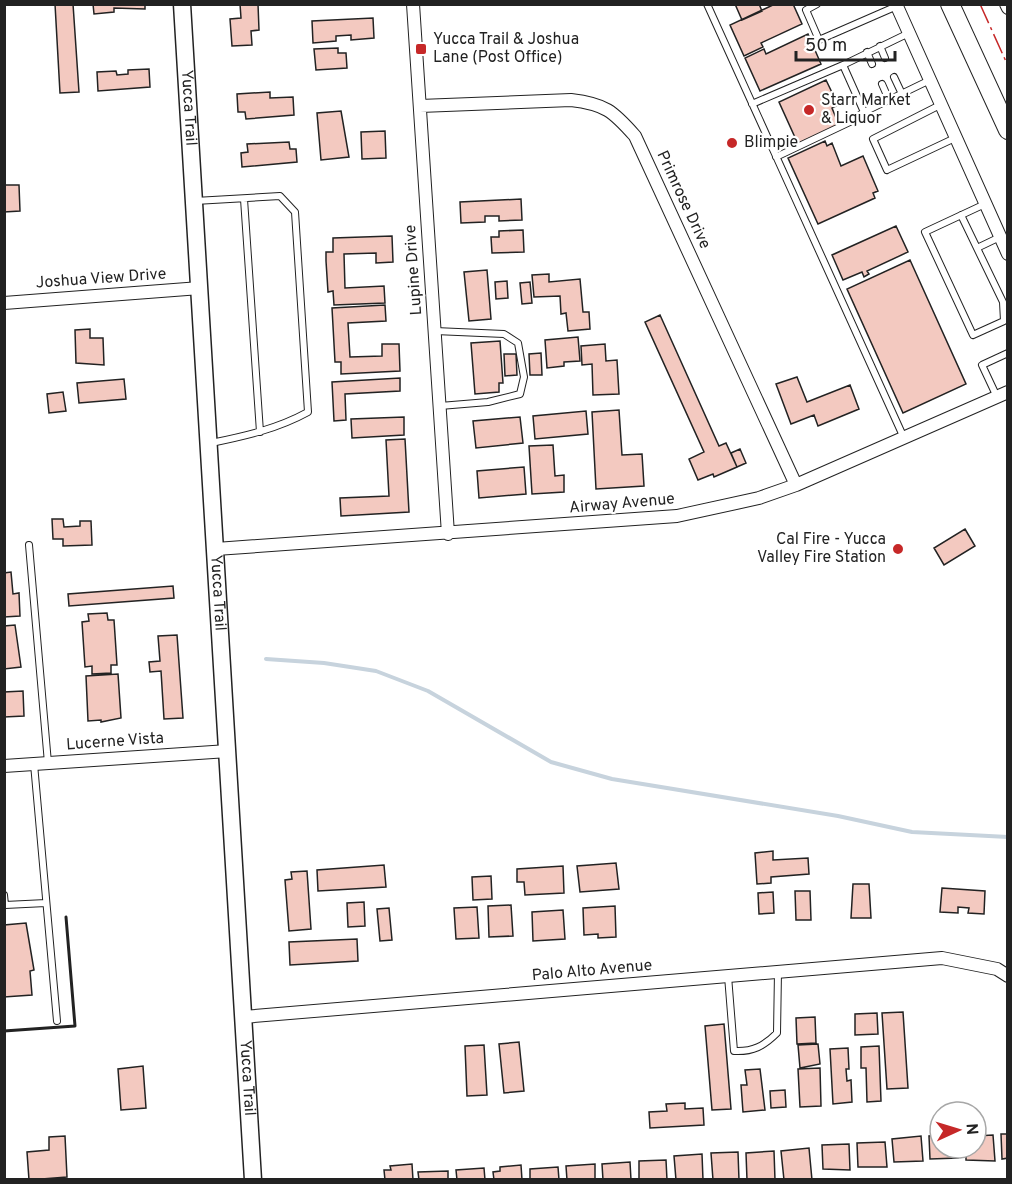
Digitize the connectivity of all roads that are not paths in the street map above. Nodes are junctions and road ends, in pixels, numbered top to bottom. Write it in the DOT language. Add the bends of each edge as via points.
graph roads {
  1 [pos="182,4"];
  2 [pos="413,4"];
  3 [pos="707,4"];
  4 [pos="817,4"];
  5 [pos="950,4"];
  6 [pos="896,5"];
  7 [pos="909,33"];
  8 [pos="880,46"];
  9 [pos="867,52"];
  10 [pos="885,58"];
  11 [pos="873,64"];
  12 [pos="843,65"];
  13 [pos="894,77"];
  14 [pos="930,80"];
  15 [pos="882,84"];
  16 [pos="902,94"];
  17 [pos="889,99"];
  18 [pos="752,104"];
  19 [pos="940,105"];
  20 [pos="420,106"];
  21 [pos="864,112"];
  22 [pos="1008,130"];
  23 [pos="956,138"];
  24 [pos="776,157"];
  25 [pos="244,199"];
  26 [pos="195,201"];
  27 [pos="985,204"];
  28 [pos="961,215"];
  29 [pos="1000,237"];
  30 [pos="977,248"];
  31 [pos="1008,254"];
  32 [pos="200,288"];
  33 [pos="4,303"];
  34 [pos="1006,310"];
  35 [pos="435,331"];
  36 [pos="1008,353"];
  37 [pos="1002,395"];
  38 [pos="440,406"];
  39 [pos="260,432"];
  40 [pos="904,439"];
  41 [pos="210,443"];
  42 [pos="796,485"];
  43 [pos="448,534"];
  44 [pos="29,545"];
  45 [pos="216,549"];
  46 [pos="228,751"];
  47 [pos="48,763"];
  48 [pos="34,764"];
  49 [pos="4,766"];
  50 [pos="4,895"];
  51 [pos="46,903"];
  52 [pos="778,972"];
  53 [pos="728,976"];
  54 [pos="1008,976"];
  55 [pos="243,1017"];
  56 [pos="57,1021"];
  57 [pos="253,1179"];
  1 -- 26 [label="main road, Yucca Trail"];
  2 -- 20 [label="street, Lupine Drive"];
  3 -- 18 [label="lane"];
  4 -- 6 [label="lane" via="806,10 819,40"];
  5 -- 22 [label="main road"];
  6 -- 7 [label="street"];
  7 -- 8 [label="lane"];
  7 -- 14 [label="street"];
  8 -- 9 [label="lane"];
  8 -- 10 [label="lane"];
  9 -- 11 [label="lane"];
  9 -- 12 [label="lane"];
  12 -- 18 [label="lane"];
  12 -- 21 [label="lane"];
  13 -- 16 [label="lane"];
  14 -- 16 [label="lane"];
  14 -- 19 [label="street"];
  15 -- 17 [label="lane"];
  16 -- 17 [label="lane"];
  17 -- 21 [label="lane"];
  18 -- 24 [label="lane"];
  19 -- 23 [label="street"];
  19 -- 23 [label="lane" via="873,139 887,170"];
  20 -- 35 [label="street, Lupine Drive"];
  20 -- 42 [label="street, Primrose Drive" via="571,100 594,103 614,112 635,136"];
  21 -- 24 [label="lane" via="852,122"];
  23 -- 27 [label="street"];
  24 -- 40 [label="lane"];
  25 -- 26 [label="lane"];
  25 -- 39 [label="lane"];
  25 -- 39 [label="lane" via="280,196 295,212 308,412"];
  26 -- 32 [label="main road, Yucca Trail"];
  27 -- 28 [label="lane"];
  27 -- 29 [label="street"];
  28 -- 30 [label="lane"];
  28 -- 34 [label="lane" via="925,232 973,335 1004,321"];
  29 -- 30 [label="lane"];
  29 -- 31 [label="street"];
  30 -- 34 [label="lane"];
  32 -- 33 [label="street, Joshua View Drive"];
  32 -- 41 [label="main road, Yucca Trail"];
  35 -- 38 [label="street, Lupine Drive"];
  35 -- 38 [label="lane" via="504,334 518,343 524,377 520,394 488,402"];
  36 -- 37 [label="lane" via="982,365"];
  37 -- 40 [label="street, Airway Avenue"];
  38 -- 43 [label="street, Lupine Drive"];
  39 -- 41 [label="lane"];
  40 -- 42 [label="street, Airway Avenue"];
  41 -- 45 [label="main road, Yucca Trail"];
  42 -- 43 [label="street, Airway Avenue" via="759,498 677,516"];
  43 -- 45 [label="street, Airway Avenue"];
  44 -- 47 [label="lane"];
  45 -- 46 [label="main road, Yucca Trail"];
  46 -- 47 [label="street, Lucerne Vista"];
  46 -- 55 [label="main road, Yucca Trail"];
  47 -- 48 [label="street, Lucerne Vista"];
  48 -- 49 [label="street, Lucerne Vista"];
  48 -- 51 [label="lane"];
  50 -- 51 [label="lane" via="5,905"];
  51 -- 56 [label="lane"];
  52 -- 53 [label="street, Palo Alto Avenue"];
  52 -- 53 [label="lane" via="777,1033 761,1047 745,1052 734,1051"];
  52 -- 54 [label="street, Palo Alto Avenue" via="942,958 997,969"];
  53 -- 55 [label="street, Palo Alto Avenue"];
  55 -- 57 [label="main road, Yucca Trail"];
}
